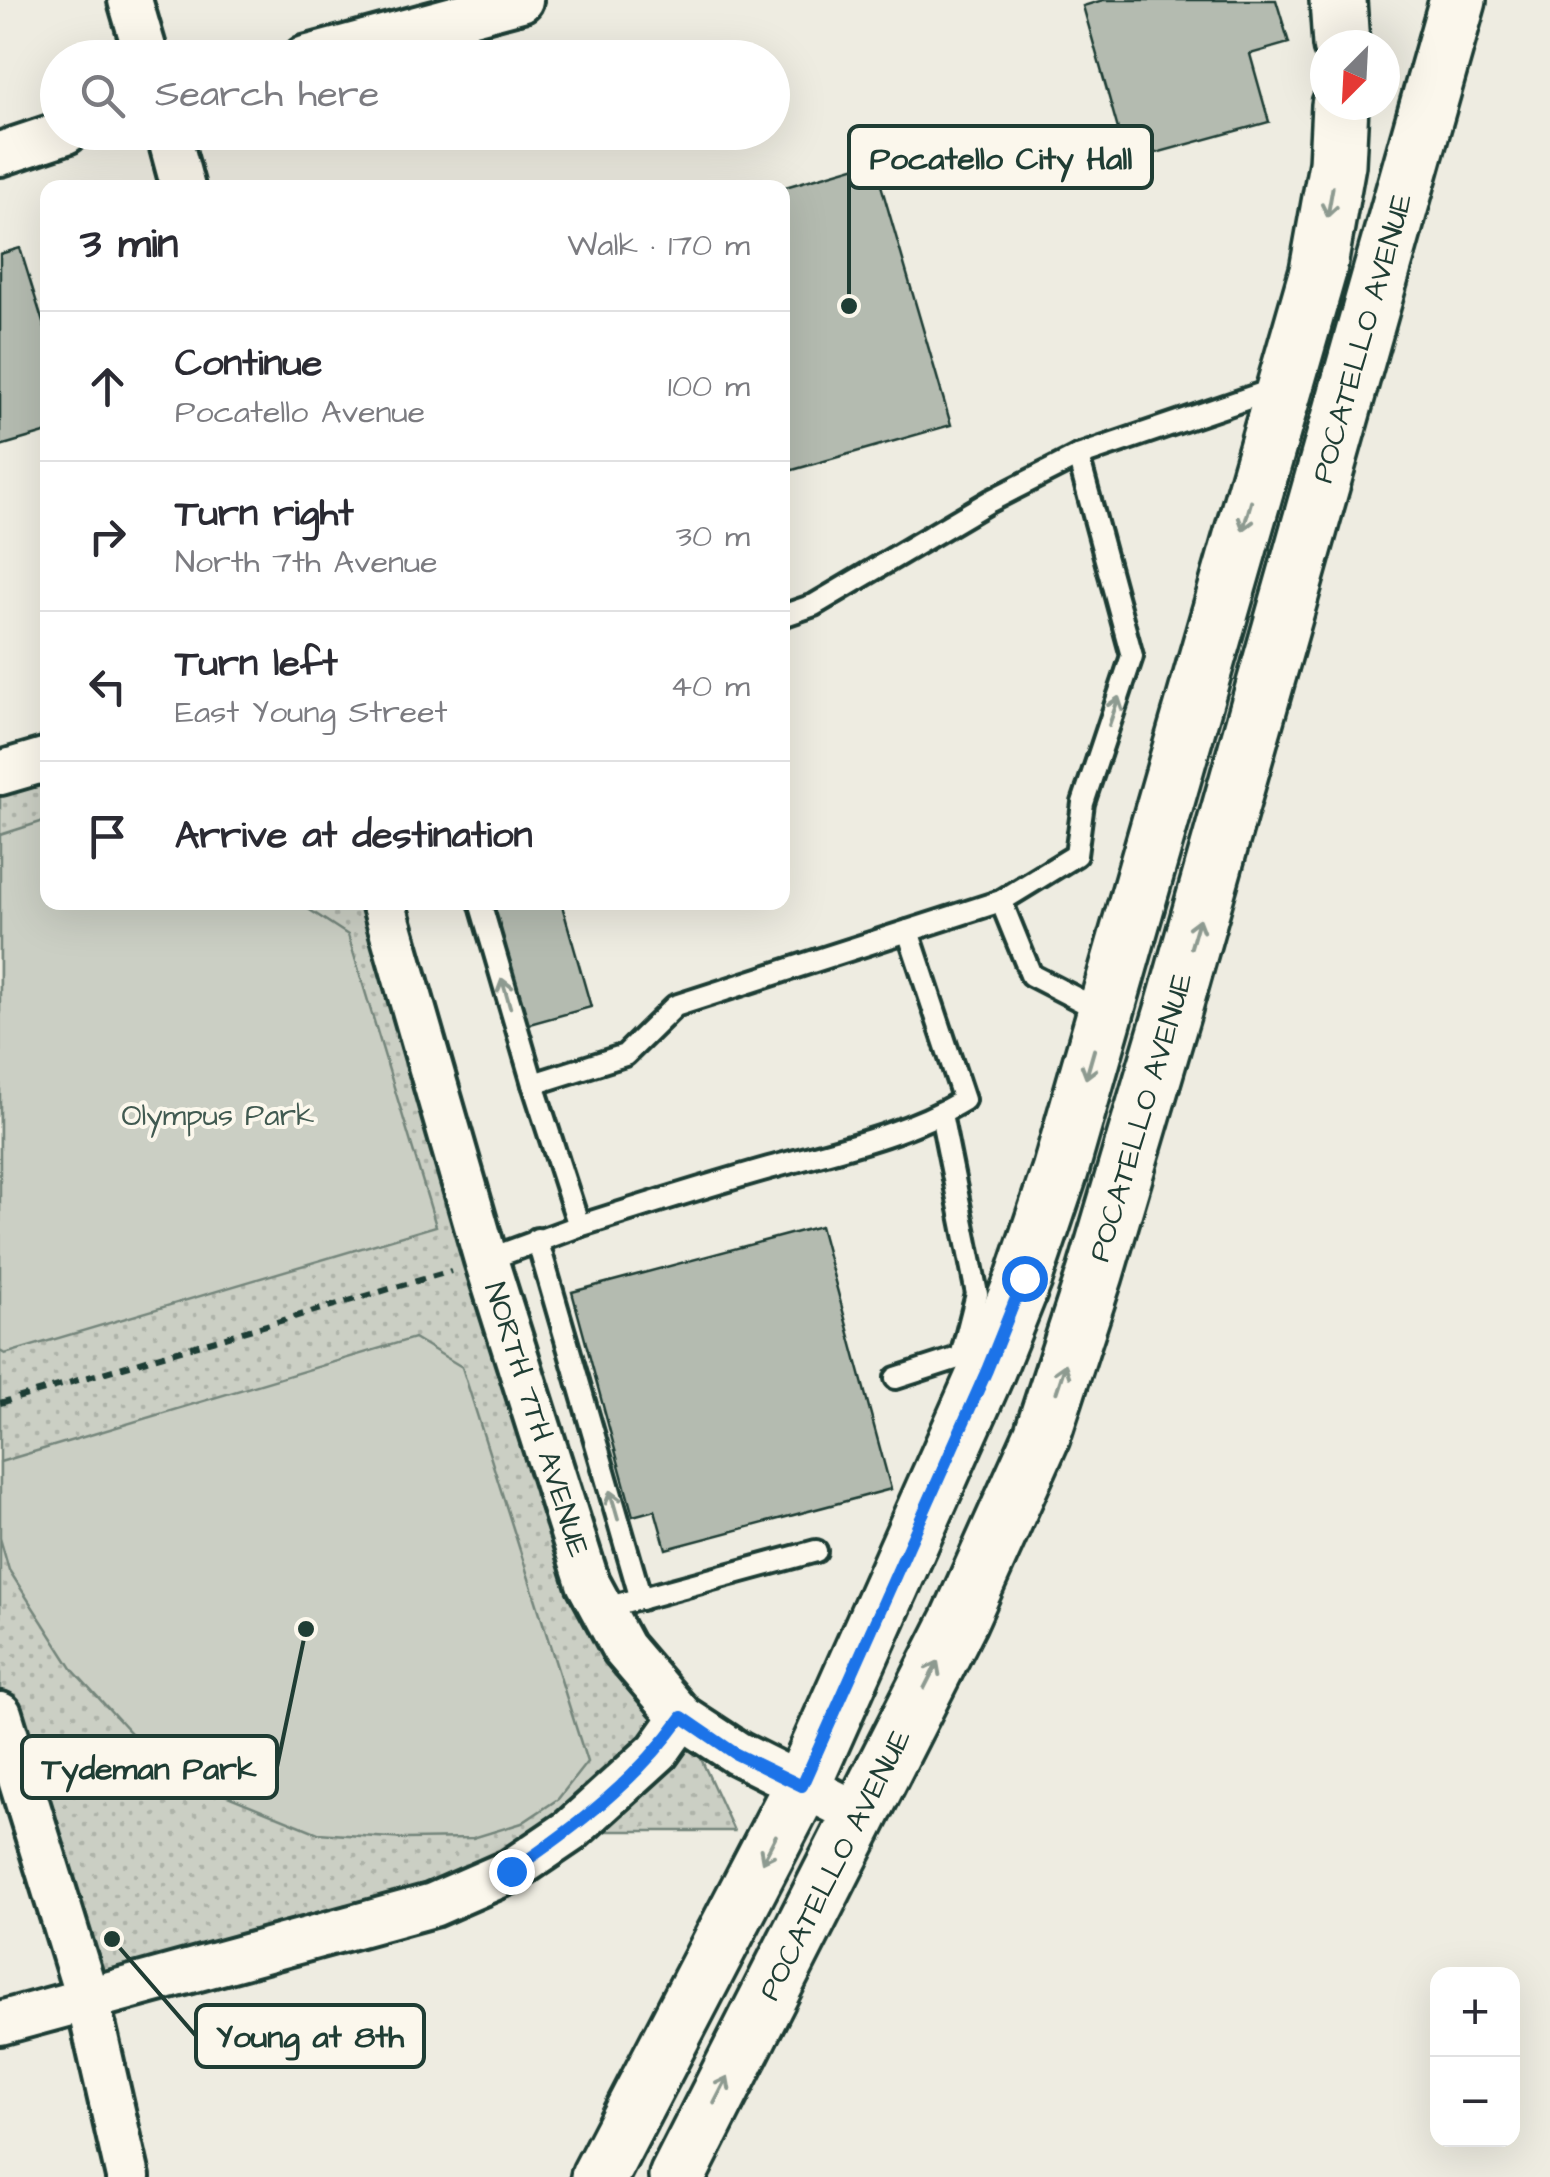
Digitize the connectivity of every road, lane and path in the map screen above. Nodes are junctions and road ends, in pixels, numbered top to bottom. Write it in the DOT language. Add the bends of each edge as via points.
graph roads {
  1 [pos="130,0"];
  2 [pos="521,0"];
  3 [pos="1338,0"];
  4 [pos="1458,0"];
  5 [pos="432,12"];
  6 [pos="1340,30"];
  7 [pos="142,40"];
  8 [pos="355,40"];
  9 [pos="1339,120"];
  10 [pos="40,141"];
  11 [pos="173,150"];
  12 [pos="0,154"];
  13 [pos="181,180"];
  14 [pos="1284,386"];
  15 [pos="1078,456"];
  16 [pos="790,614"];
  17 [pos="40,761"];
  18 [pos="0,773"];
  19 [pos="1002,901"];
  20 [pos="384,910"];
  21 [pos="482,910"];
  22 [pos="908,931"];
  23 [pos="1105,1013"];
  24 [pos="533,1084"];
  25 [pos="941,1114"];
  26 [pos="579,1226"];
  27 [pos="537,1239"];
  28 [pos="486,1260"];
  29 [pos="896,1378"];
  30 [pos="0,1403"];
  31 [pos="816,1551"];
  32 [pos="622,1604"];
  33 [pos="0,1714"];
  34 [pos="682,1717"];
  35 [pos="802,1786"];
  36 [pos="860,1814"];
  37 [pos="87,1998"];
  38 [pos="0,2023"];
  39 [pos="128,2177"];
  40 [pos="599,2177"];
  41 [pos="676,2177"];
  1 -- 7 [label="street"];
  2 -- 5 [label="street"];
  3 -- 6 [label="main road"];
  36 -- 4 [label="main road, POCATELLO AVENUE, one-way" via="989,1558 1042,1436 1174,1007"];
  5 -- 8 [label="street"];
  9 -- 14 [label="main road, POCATELLO AVENUE, one-way" via="1318,272"];
  10 -- 12 [label="street"];
  11 -- 13 [label="street"];
  14 -- 15 [label="lane"];
  14 -- 23 [label="main road, POCATELLO AVENUE, one-way"];
  15 -- 16 [label="lane"];
  19 -- 15 [label="lane, one-way" via="1076,855 1082,803 1132,656"];
  17 -- 18 [label="street"];
  19 -- 22 [label="lane"];
  19 -- 23 [label="lane" via="1031,975"];
  20 -- 28 [label="street, NORTH 7TH AVENUE"];
  24 -- 21 [label="lane, one-way"];
  22 -- 24 [label="lane" via="674,1006 624,1055"];
  22 -- 25 [label="lane" via="964,1100"];
  23 -- 35 [label="main road, POCATELLO AVENUE, one-way" via="1024,1278"];
  24 -- 26 [label="lane"];
  25 -- 26 [label="lane"];
  25 -- 29 [label="lane" via="977,1294 961,1357"];
  26 -- 27 [label="lane"];
  27 -- 28 [label="lane"];
  32 -- 27 [label="lane, one-way"];
  28 -- 30 [label="path"];
  28 -- 32 [label="street, NORTH 7TH AVENUE" via="588,1582"];
  31 -- 32 [label="lane"];
  32 -- 34 [label="street, NORTH 7TH AVENUE" via="623,1648"];
  33 -- 37 [label="street"];
  34 -- 35 [label="street, NORTH 7TH AVENUE" via="736,1754"];
  34 -- 37 [label="street" via="658,1751 570,1831 511,1871 434,1905"];
  35 -- 36 [label="street, NORTH 7TH AVENUE"];
  35 -- 40 [label="main road, POCATELLO AVENUE, one-way"];
  41 -- 36 [label="main road, POCATELLO AVENUE, one-way"];
  37 -- 38 [label="street"];
  37 -- 39 [label="street"];
}
